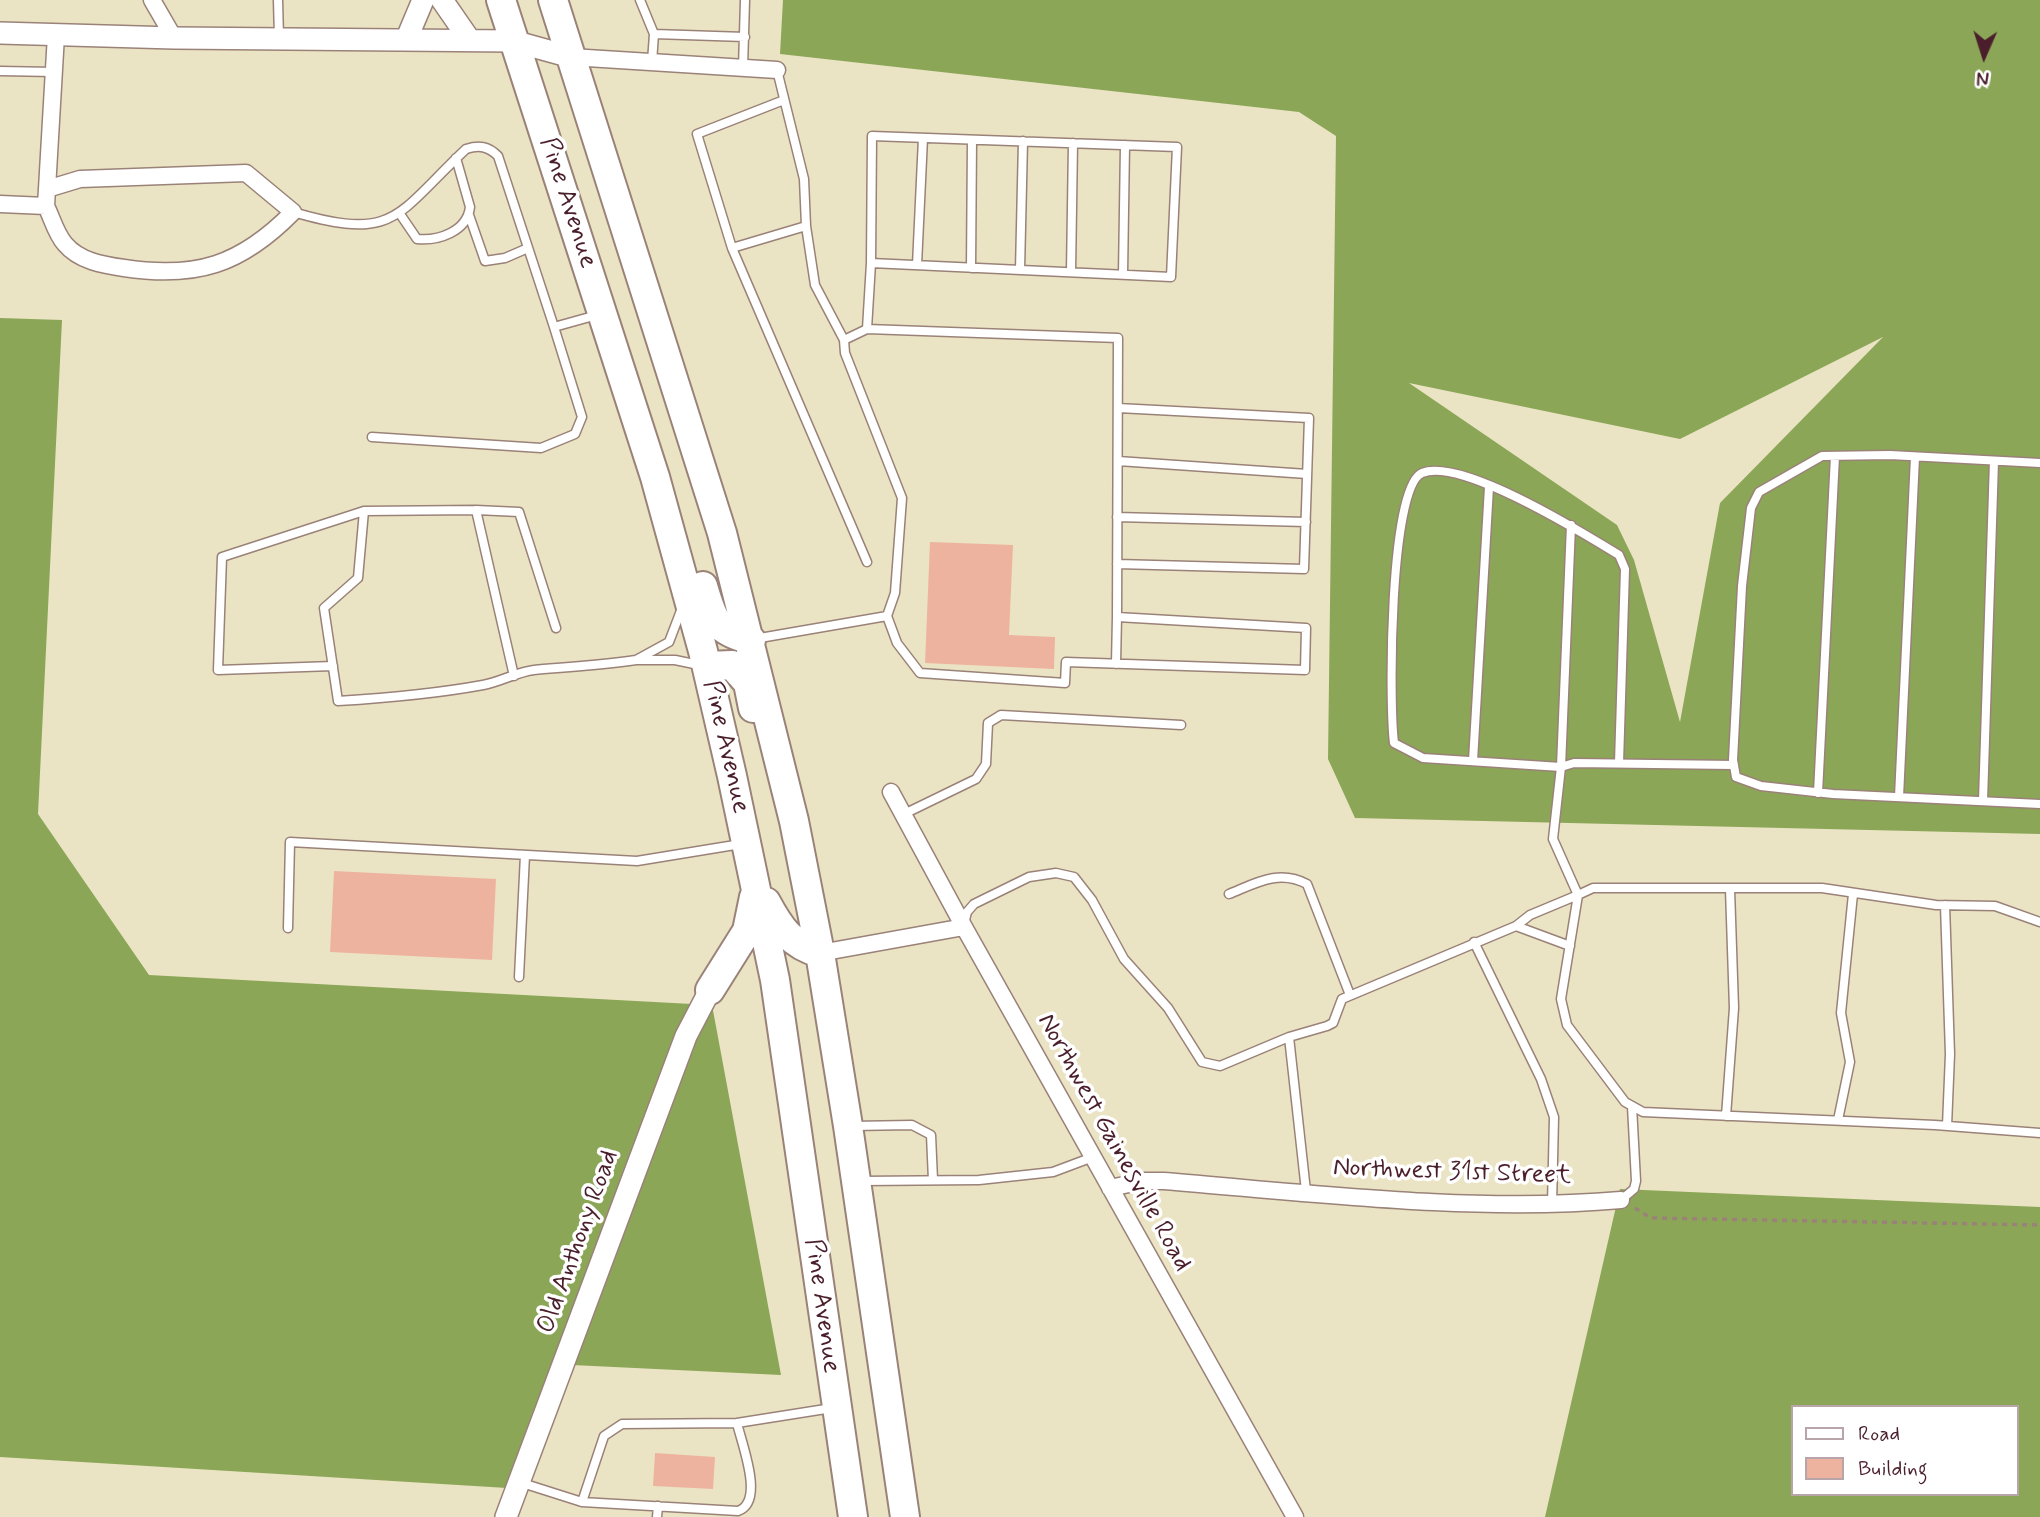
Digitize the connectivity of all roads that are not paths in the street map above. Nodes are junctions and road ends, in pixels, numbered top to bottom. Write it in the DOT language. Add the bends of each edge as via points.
graph roads {
  1 [pos="152,0"];
  2 [pos="278,0"];
  3 [pos="423,0"];
  4 [pos="442,0"];
  5 [pos="501,0"];
  6 [pos="553,0"];
  7 [pos="640,0"];
  8 [pos="745,0"];
  9 [pos="0,33"];
  10 [pos="654,34"];
  11 [pos="56,35"];
  12 [pos="745,37"];
  13 [pos="174,38"];
  14 [pos="279,38"];
  15 [pos="407,38"];
  16 [pos="469,39"];
  17 [pos="513,41"];
  18 [pos="571,57"];
  19 [pos="652,62"];
  20 [pos="743,68"];
  21 [pos="777,70"];
  22 [pos="0,71"];
  23 [pos="54,72"];
  24 [pos="784,100"];
  25 [pos="923,138"];
  26 [pos="972,140"];
  27 [pos="1023,141"];
  28 [pos="1073,143"];
  29 [pos="1125,145"];
  30 [pos="456,158"];
  31 [pos="47,189"];
  32 [pos="0,204"];
  33 [pos="46,206"];
  34 [pos="293,212"];
  35 [pos="400,214"];
  36 [pos="469,215"];
  37 [pos="806,226"];
  38 [pos="528,248"];
  39 [pos="732,248"];
  40 [pos="871,263"];
  41 [pos="917,265"];
  42 [pos="971,268"];
  43 [pos="1020,270"];
  44 [pos="1071,272"];
  45 [pos="1123,274"];
  46 [pos="603,314"];
  47 [pos="554,327"];
  48 [pos="867,329"];
  49 [pos="844,340"];
  50 [pos="628,391"];
  51 [pos="1118,408"];
  52 [pos="373,437"];
  53 [pos="1835,456"];
  54 [pos="1915,457"];
  55 [pos="1118,461"];
  56 [pos="1994,461"];
  57 [pos="2040,463"];
  58 [pos="1307,474"];
  59 [pos="1489,487"];
  60 [pos="477,510"];
  61 [pos="363,511"];
  62 [pos="1118,517"];
  63 [pos="1306,522"];
  64 [pos="1571,525"];
  65 [pos="867,562"];
  66 [pos="1117,564"];
  67 [pos="686,587"];
  68 [pos="887,617"];
  69 [pos="1117,617"];
  70 [pos="556,628"];
  71 [pos="751,640"];
  72 [pos="636,660"];
  73 [pos="1116,664"];
  74 [pos="333,666"];
  75 [pos="707,666"];
  76 [pos="513,676"];
  77 [pos="1181,725"];
  78 [pos="1473,761"];
  79 [pos="1619,763"];
  80 [pos="1734,765"];
  81 [pos="1561,767"];
  82 [pos="891,792"];
  83 [pos="1818,793"];
  84 [pos="1899,797"];
  85 [pos="1983,801"];
  86 [pos="2040,804"];
  87 [pos="904,814"];
  88 [pos="794,821"];
  89 [pos="747,843"];
  90 [pos="525,855"];
  91 [pos="757,884"];
  92 [pos="1730,889"];
  93 [pos="1228,894"];
  94 [pos="1853,894"];
  95 [pos="1577,895"];
  96 [pos="1945,905"];
  97 [pos="2040,922"];
  98 [pos="1516,926"];
  99 [pos="964,927"];
  100 [pos="288,928"];
  101 [pos="1474,942"];
  102 [pos="1570,946"];
  103 [pos="820,953"];
  104 [pos="519,977"];
  105 [pos="775,980"];
  106 [pos="710,990"];
  107 [pos="1350,995"];
  108 [pos="1289,1037"];
  109 [pos="1632,1106"];
  110 [pos="1726,1116"];
  111 [pos="1838,1120"];
  112 [pos="848,1126"];
  113 [pos="1947,1126"];
  114 [pos="2040,1133"];
  115 [pos="1093,1157"];
  116 [pos="933,1180"];
  117 [pos="856,1181"];
  118 [pos="1110,1188"];
  119 [pos="1306,1191"];
  120 [pos="1621,1200"];
  121 [pos="1552,1206"];
  122 [pos="835,1407"];
  123 [pos="737,1423"];
  124 [pos="519,1482"];
  125 [pos="582,1502"];
  126 [pos="658,1506"];
  127 [pos="506,1517"];
  128 [pos="657,1517"];
  129 [pos="853,1517"];
  130 [pos="905,1517"];
  131 [pos="1295,1517"];
  1 -- 13 [label="street"];
  2 -- 14 [label="lane"];
  3 -- 15 [label="street"];
  4 -- 16 [label="street"];
  5 -- 17 [label="highway, Pine Avenue"];
  6 -- 18 [label="highway, Pine Avenue"];
  7 -- 10 [label="lane"];
  8 -- 12 [label="lane"];
  9 -- 11 [label="street"];
  10 -- 12 [label="lane"];
  10 -- 19 [label="lane"];
  11 -- 13 [label="street"];
  11 -- 23 [label="street"];
  12 -- 20 [label="lane"];
  13 -- 14 [label="street"];
  14 -- 15 [label="street"];
  15 -- 16 [label="street"];
  16 -- 17 [label="street"];
  17 -- 18 [label="street"];
  17 -- 46 [label="highway, Pine Avenue"];
  18 -- 19 [label="street"];
  18 -- 71 [label="highway, Pine Avenue" via="695,440"];
  19 -- 20 [label="street"];
  20 -- 21 [label="street"];
  21 -- 24 [label="lane"];
  22 -- 23 [label="lane"];
  23 -- 31 [label="street"];
  24 -- 37 [label="lane" via="804,179"];
  24 -- 39 [label="lane" via="697,134"];
  25 -- 26 [label="lane"];
  25 -- 40 [label="lane" via="872,136"];
  25 -- 41 [label="lane"];
  26 -- 27 [label="lane"];
  26 -- 42 [label="lane"];
  27 -- 28 [label="lane"];
  27 -- 43 [label="lane"];
  28 -- 29 [label="lane"];
  28 -- 44 [label="lane"];
  29 -- 45 [label="lane"];
  29 -- 45 [label="lane" via="1177,147 1171,277"];
  30 -- 35 [label="lane"];
  30 -- 36 [label="lane"];
  30 -- 38 [label="lane" via="477,146 498,156"];
  31 -- 33 [label="street"];
  31 -- 34 [label="street" via="80,179 246,173"];
  32 -- 33 [label="street"];
  33 -- 34 [label="street" via="64,244 79,256 102,264 177,273 221,263 269,236"];
  34 -- 35 [label="lane" via="352,226 372,226"];
  35 -- 36 [label="lane" via="417,239 436,241"];
  36 -- 38 [label="lane" via="485,261"];
  37 -- 39 [label="lane"];
  37 -- 49 [label="lane" via="815,285"];
  38 -- 47 [label="lane"];
  39 -- 65 [label="lane"];
  40 -- 41 [label="lane"];
  40 -- 48 [label="lane"];
  41 -- 42 [label="lane"];
  42 -- 43 [label="lane"];
  43 -- 44 [label="lane"];
  44 -- 45 [label="lane"];
  46 -- 47 [label="lane"];
  46 -- 50 [label="highway, Pine Avenue"];
  47 -- 52 [label="lane" via="582,417 575,434 563,442 541,448"];
  48 -- 49 [label="lane"];
  48 -- 51 [label="lane" via="1118,338"];
  49 -- 68 [label="lane" via="845,353 902,498 895,593"];
  50 -- 67 [label="highway, Pine Avenue"];
  50 -- 71 [label="highway" via="656,423 713,618 729,634"];
  51 -- 55 [label="lane"];
  51 -- 58 [label="lane" via="1308,418"];
  53 -- 54 [label="lane"];
  53 -- 80 [label="lane" via="1822,456 1759,492 1751,508 1742,586"];
  53 -- 83 [label="lane"];
  54 -- 56 [label="lane"];
  54 -- 84 [label="lane"];
  55 -- 58 [label="lane"];
  55 -- 62 [label="lane"];
  56 -- 57 [label="lane"];
  56 -- 85 [label="lane"];
  58 -- 63 [label="lane"];
  59 -- 64 [label="lane" via="1543,508"];
  59 -- 78 [label="lane"];
  59 -- 78 [label="lane" via="1443,469 1420,474 1409,486 1402,510 1393,618 1390,713 1394,743 1423,758"];
  60 -- 61 [label="lane"];
  60 -- 70 [label="lane" via="519,512"];
  60 -- 76 [label="lane"];
  61 -- 74 [label="lane" via="358,578 324,608"];
  61 -- 74 [label="lane" via="222,557 218,670"];
  62 -- 63 [label="lane"];
  62 -- 66 [label="lane"];
  63 -- 66 [label="lane" via="1304,569"];
  64 -- 79 [label="lane" via="1619,555 1625,569"];
  64 -- 81 [label="lane"];
  66 -- 69 [label="lane"];
  67 -- 72 [label="lane" via="669,642"];
  67 -- 75 [label="highway, Pine Avenue"];
  68 -- 71 [label="lane"];
  68 -- 73 [label="lane" via="897,643 920,673 1065,683 1066,662"];
  69 -- 73 [label="lane"];
  69 -- 73 [label="lane" via="1306,628 1305,670"];
  71 -- 88 [label="highway, Pine Avenue"];
  72 -- 75 [label="lane"];
  72 -- 76 [label="lane" via="531,670"];
  74 -- 76 [label="lane" via="338,701 439,694"];
  75 -- 88 [label="highway" via="732,665 748,683 772,798 781,814"];
  75 -- 89 [label="highway, Pine Avenue"];
  77 -- 87 [label="lane" via="1001,715 988,723 986,764 976,779"];
  78 -- 81 [label="lane"];
  79 -- 80 [label="lane"];
  79 -- 81 [label="lane"];
  80 -- 83 [label="lane" via="1736,777 1761,786"];
  81 -- 95 [label="lane" via="1553,839"];
  82 -- 87 [label="street, Northwest Gainesville Road"];
  83 -- 84 [label="lane"];
  84 -- 85 [label="lane"];
  85 -- 86 [label="lane"];
  87 -- 99 [label="street, Northwest Gainesville Road"];
  88 -- 103 [label="highway, Pine Avenue"];
  89 -- 90 [label="lane" via="637,861"];
  89 -- 91 [label="highway, Pine Avenue"];
  90 -- 100 [label="lane" via="290,842"];
  90 -- 104 [label="lane"];
  91 -- 103 [label="highway" via="780,928 800,947"];
  91 -- 105 [label="highway, Pine Avenue"];
  91 -- 106 [label="highway" via="747,931"];
  92 -- 94 [label="lane" via="1822,888"];
  92 -- 95 [label="lane" via="1593,888"];
  92 -- 110 [label="lane" via="1734,1007"];
  93 -- 107 [label="lane" via="1262,880 1292,876 1307,884"];
  94 -- 96 [label="lane"];
  94 -- 111 [label="lane" via="1841,1013 1850,1062"];
  95 -- 98 [label="lane"];
  95 -- 102 [label="lane"];
  96 -- 97 [label="lane" via="1995,906"];
  96 -- 113 [label="lane" via="1950,1054"];
  98 -- 101 [label="lane"];
  98 -- 102 [label="lane"];
  99 -- 103 [label="street"];
  99 -- 108 [label="lane" via="970,907 1010,885 1044,873 1074,877 1124,960 1168,1008 1202,1062 1220,1066"];
  99 -- 115 [label="street, Northwest Gainesville Road"];
  101 -- 107 [label="lane"];
  101 -- 121 [label="lane" via="1541,1079 1553,1117"];
  102 -- 109 [label="lane" via="1561,999 1567,1025"];
  103 -- 112 [label="highway, Pine Avenue"];
  105 -- 106 [label="highway" via="740,972"];
  105 -- 122 [label="highway, Pine Avenue"];
  106 -- 124 [label="street, Old Anthony Road" via="686,1035"];
  107 -- 108 [label="lane" via="1339,1002 1333,1023"];
  108 -- 119 [label="lane"];
  109 -- 110 [label="lane" via="1643,1112"];
  109 -- 120 [label="lane" via="1636,1181"];
  110 -- 111 [label="lane"];
  111 -- 113 [label="lane"];
  112 -- 116 [label="lane" via="912,1125 931,1135"];
  112 -- 117 [label="highway, Pine Avenue"];
  113 -- 114 [label="lane"];
  115 -- 116 [label="lane" via="1053,1172"];
  115 -- 118 [label="street, Northwest Gainesville Road"];
  116 -- 117 [label="lane"];
  117 -- 130 [label="highway, Pine Avenue"];
  118 -- 119 [label="street, Northwest 31st Street" via="1164,1181"];
  118 -- 131 [label="street, Northwest Gainesville Road"];
  119 -- 121 [label="street, Northwest 31st Street"];
  120 -- 121 [label="street, Northwest 31st Street"];
  122 -- 123 [label="lane"];
  122 -- 129 [label="highway, Pine Avenue"];
  123 -- 125 [label="lane" via="633,1423 612,1428 604,1436"];
  123 -- 126 [label="lane" via="752,1486 750,1503 737,1511"];
  124 -- 125 [label="lane"];
  124 -- 127 [label="street, Old Anthony Road"];
  125 -- 126 [label="lane"];
  126 -- 128 [label="lane"];
}
